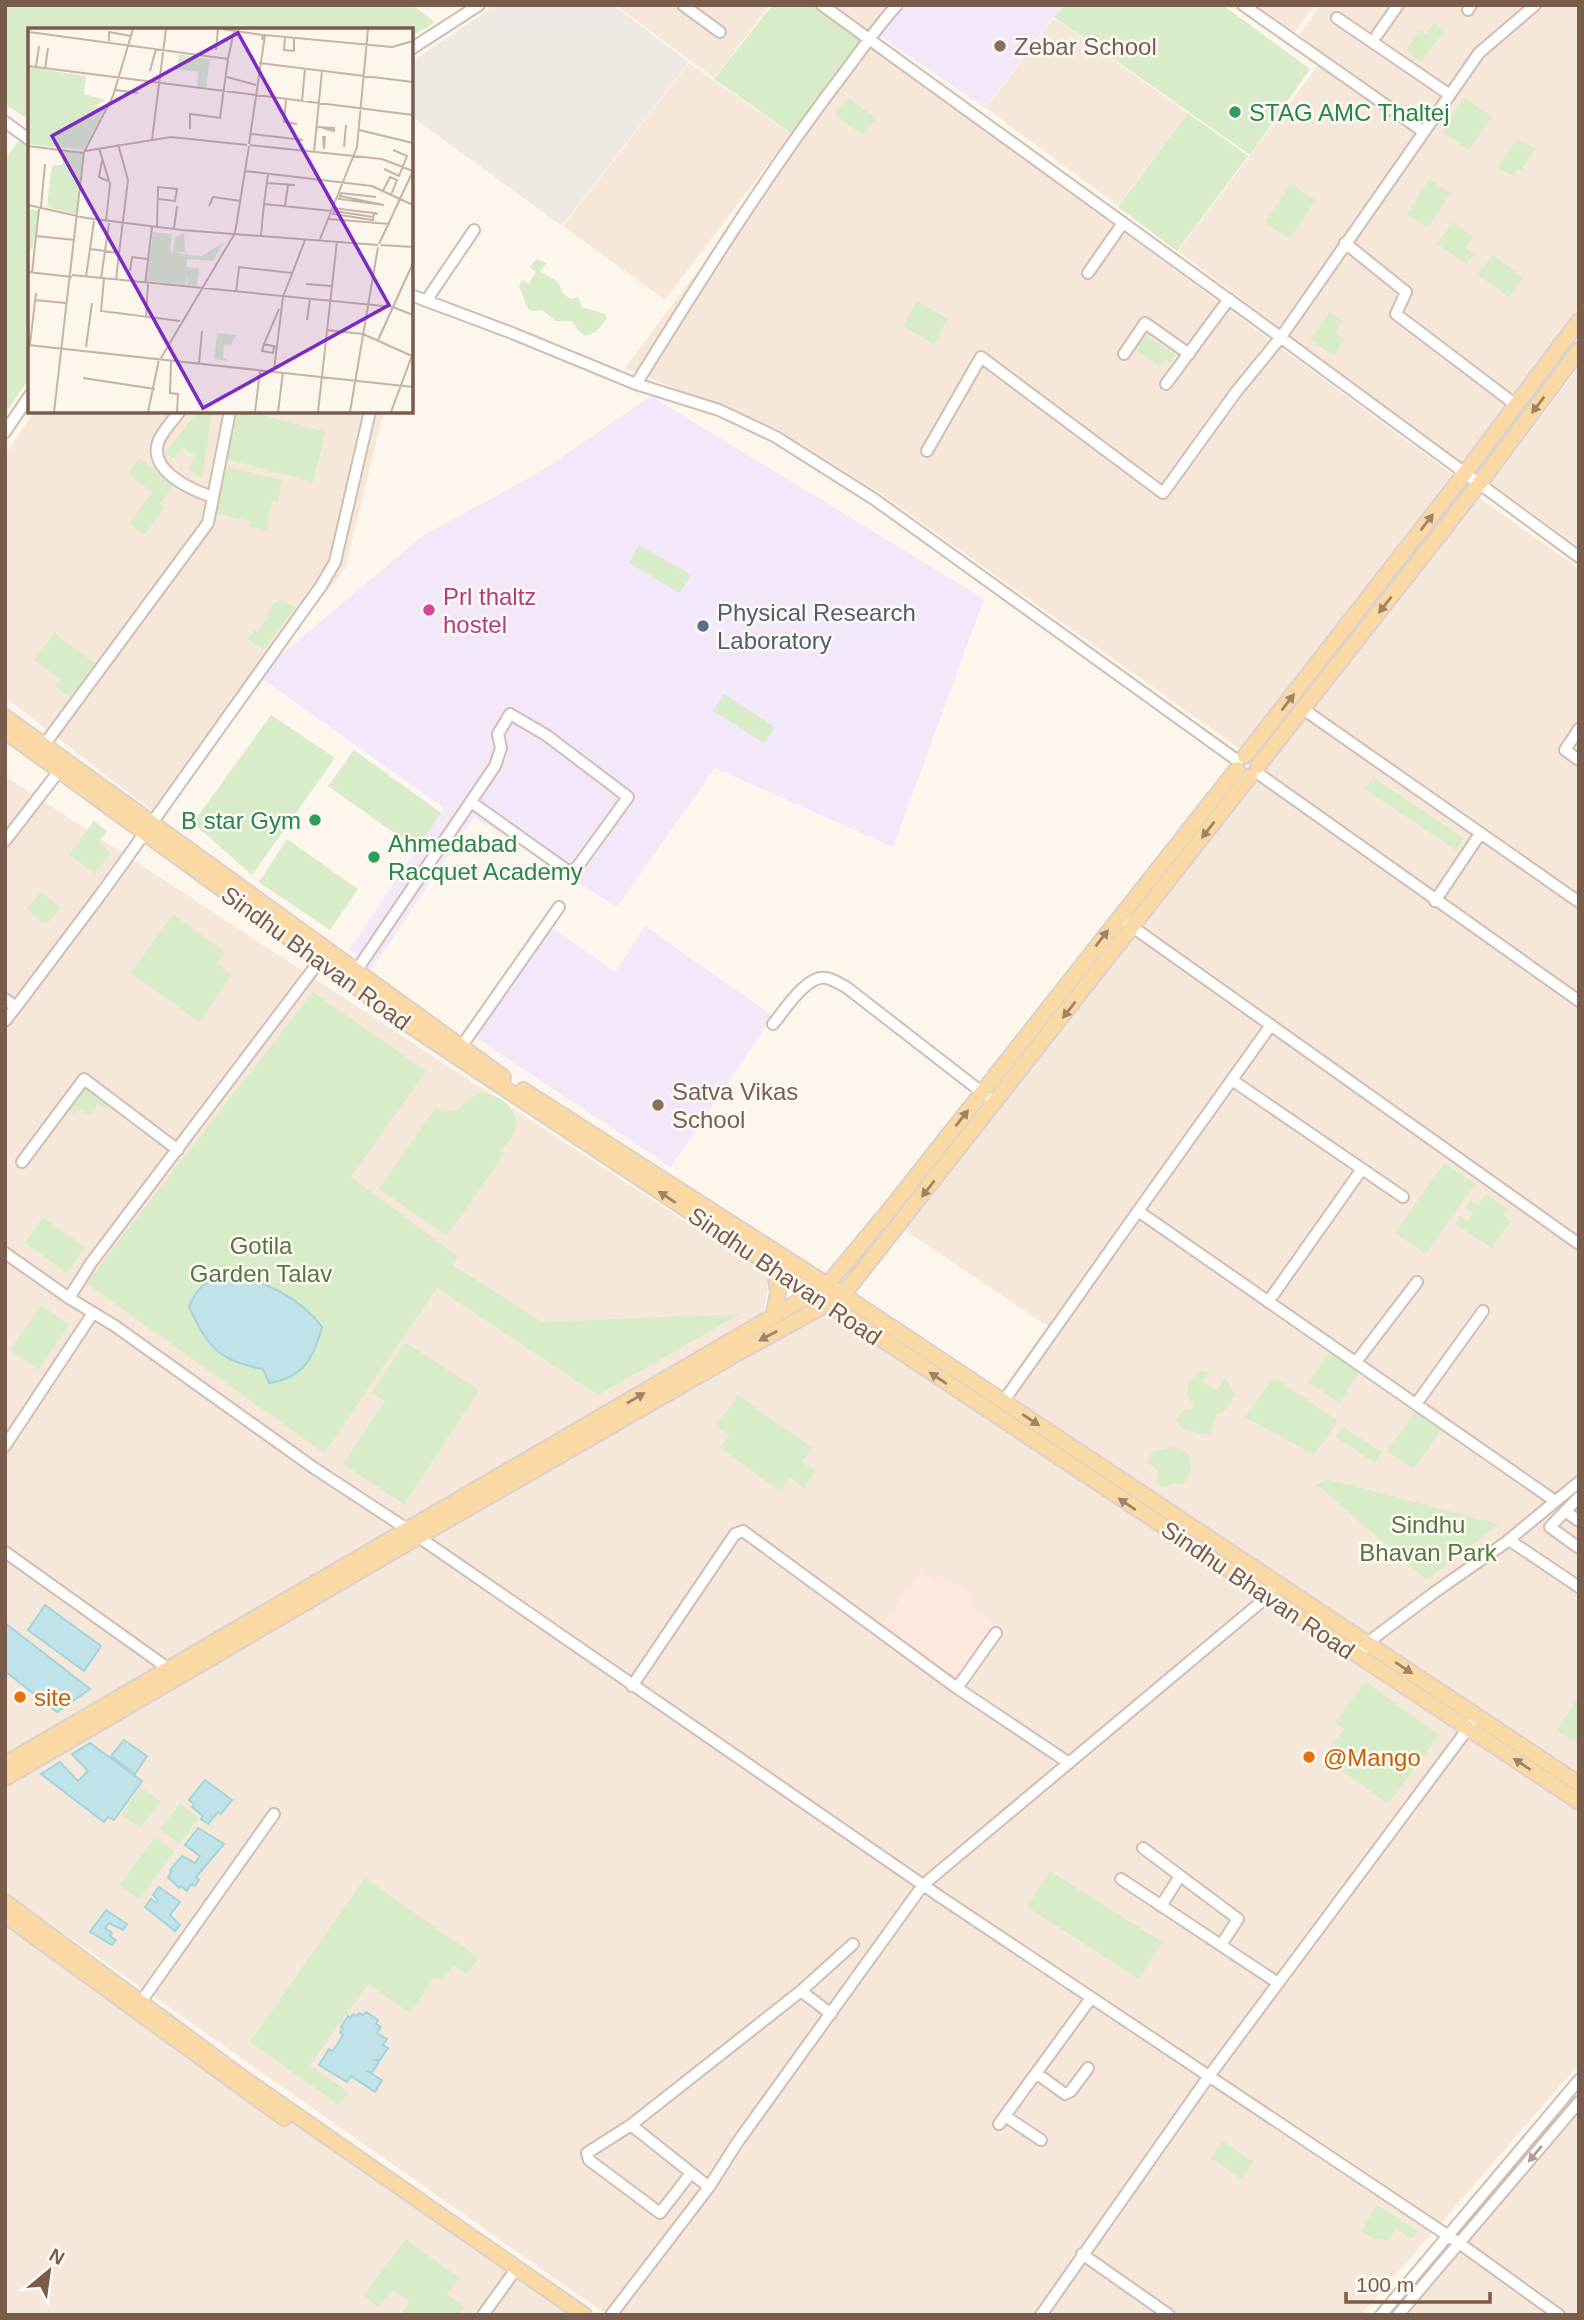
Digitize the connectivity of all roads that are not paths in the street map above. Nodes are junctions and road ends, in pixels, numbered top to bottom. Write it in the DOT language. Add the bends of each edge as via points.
graph roads {
  1 [pos="478,5"];
  2 [pos="683,5"];
  3 [pos="822,5"];
  4 [pos="897,5"];
  5 [pos="1243,5"];
  6 [pos="1398,5"];
  7 [pos="1535,5"];
  8 [pos="1337,18"];
  9 [pos="720,32"];
  10 [pos="1377,35"];
  11 [pos="867,38"];
  12 [pos="413,48"];
  13 [pos="1450,95"];
  14 [pos="5,122"];
  15 [pos="1424,132"];
  16 [pos="28,138"];
  17 [pos="1123,223"];
  18 [pos="474,230"];
  19 [pos="1345,243"];
  20 [pos="1088,273"];
  21 [pos="413,296"];
  22 [pos="1230,299"];
  23 [pos="426,301"];
  24 [pos="1579,321"];
  25 [pos="1281,337"];
  26 [pos="1579,350"];
  27 [pos="1124,354"];
  28 [pos="1189,354"];
  29 [pos="636,384"];
  30 [pos="1166,384"];
  31 [pos="28,398"];
  32 [pos="1516,405"];
  33 [pos="179,413"];
  34 [pos="230,413"];
  35 [pos="370,413"];
  36 [pos="5,432"];
  37 [pos="927,451"];
  38 [pos="1465,473"];
  39 [pos="1479,484"];
  40 [pos="213,497"];
  41 [pos="1579,557"];
  42 [pos="1303,709"];
  43 [pos="5,717"];
  44 [pos="1579,729"];
  45 [pos="5,731"];
  46 [pos="44,745"];
  47 [pos="1579,760"];
  48 [pos="1240,762"];
  49 [pos="59,771"];
  50 [pos="1255,771"];
  51 [pos="471,802"];
  52 [pos="147,827"];
  53 [pos="1480,834"];
  54 [pos="5,841"];
  55 [pos="1435,901"];
  56 [pos="1579,902"];
  57 [pos="559,907"];
  58 [pos="1119,917"];
  59 [pos="1133,927"];
  60 [pos="324,956"];
  61 [pos="352,976"];
  62 [pos="5,999"];
  63 [pos="1579,1001"];
  64 [pos="16,1007"];
  65 [pos="5,1021"];
  66 [pos="773,1024"];
  67 [pos="1271,1025"];
  68 [pos="461,1047"];
  69 [pos="1231,1080"];
  70 [pos="982,1092"];
  71 [pos="996,1103"];
  72 [pos="178,1150"];
  73 [pos="22,1162"];
  74 [pos="1362,1169"];
  75 [pos="1403,1197"];
  76 [pos="1138,1211"];
  77 [pos="1579,1244"];
  78 [pos="5,1253"];
  79 [pos="775,1269"];
  80 [pos="1417,1282"];
  81 [pos="827,1285"];
  82 [pos="813,1295"];
  83 [pos="843,1295"];
  84 [pos="69,1298"];
  85 [pos="1268,1302"];
  86 [pos="828,1304"];
  87 [pos="1483,1311"];
  88 [pos="93,1313"];
  89 [pos="773,1317"];
  90 [pos="1356,1363"];
  91 [pos="1003,1402"];
  92 [pos="1416,1404"];
  93 [pos="5,1446"];
  94 [pos="1579,1482"];
  95 [pos="1579,1497"];
  96 [pos="1555,1501"];
  97 [pos="1565,1511"];
  98 [pos="1579,1521"];
  99 [pos="412,1533"];
  100 [pos="1509,1541"];
  101 [pos="1579,1548"];
  102 [pos="5,1552"];
  103 [pos="1276,1583"];
  104 [pos="1579,1587"];
  105 [pos="1267,1597"];
  106 [pos="996,1633"];
  107 [pos="1367,1644"];
  108 [pos="1358,1657"];
  109 [pos="169,1669"];
  110 [pos="632,1686"];
  111 [pos="957,1688"];
  112 [pos="1472,1722"];
  113 [pos="1069,1763"];
  114 [pos="5,1764"];
  115 [pos="5,1778"];
  116 [pos="1579,1784"];
  117 [pos="1579,1802"];
  118 [pos="274,1814"];
  119 [pos="1143,1848"];
  120 [pos="1180,1876"];
  121 [pos="1121,1879"];
  122 [pos="923,1885"];
  123 [pos="5,1902"];
  124 [pos="1161,1906"];
  125 [pos="5,1915"];
  126 [pos="853,1944"];
  127 [pos="1221,1945"];
  128 [pos="1279,1983"];
  129 [pos="801,1991"];
  130 [pos="1091,1998"];
  131 [pos="138,2007"];
  132 [pos="831,2014"];
  133 [pos="1088,2068"];
  134 [pos="1036,2073"];
  135 [pos="1209,2076"];
  136 [pos="1579,2080"];
  137 [pos="1579,2102"];
  138 [pos="631,2125"];
  139 [pos="1041,2140"];
  140 [pos="691,2173"];
  141 [pos="709,2187"];
  142 [pos="1447,2235"];
  143 [pos="1459,2243"];
  144 [pos="1082,2255"];
  145 [pos="514,2273"];
  146 [pos="483,2315"];
  147 [pos="567,2315"];
  148 [pos="584,2315"];
  149 [pos="611,2315"];
  150 [pos="1041,2315"];
  151 [pos="1169,2315"];
  152 [pos="1381,2315"];
  153 [pos="1398,2315"];
  154 [pos="1559,2315"];
  1 -- 12 [label="street"];
  2 -- 9 [label="street"];
  3 -- 11 [label="street"];
  4 -- 11 [label="street"];
  5 -- 15 [label="street"];
  6 -- 10 [label="street"];
  7 -- 13 [label="street" via="1479,54"];
  8 -- 13 [label="street"];
  11 -- 17 [label="street"];
  11 -- 29 [label="street" via="741,216"];
  13 -- 15 [label="street"];
  14 -- 16 [label="street"];
  15 -- 19 [label="street"];
  17 -- 20 [label="street"];
  17 -- 22 [label="street"];
  18 -- 23 [label="street"];
  19 -- 25 [label="street"];
  19 -- 32 [label="street" via="1406,292 1396,314"];
  21 -- 23 [label="street"];
  22 -- 25 [label="street"];
  22 -- 28 [label="street"];
  23 -- 29 [label="street"];
  24 -- 32 [label="main road"];
  25 -- 37 [label="street" via="1163,493 981,357"];
  25 -- 38 [label="street"];
  26 -- 39 [label="main road, one-way"];
  27 -- 28 [label="street" via="1145,323"];
  28 -- 30 [label="street"];
  29 -- 48 [label="street" via="719,410 776,437 884,507"];
  31 -- 36 [label="street"];
  32 -- 38 [label="main road"];
  33 -- 40 [label="street" via="159,440 157,454 164,470 192,490"];
  34 -- 40 [label="street"];
  35 -- 52 [label="street" via="335,562"];
  38 -- 39 [label="street"];
  48 -- 38 [label="main road, one-way"];
  39 -- 41 [label="street"];
  39 -- 42 [label="main road, one-way"];
  40 -- 46 [label="street" via="208,523"];
  42 -- 50 [label="main road"];
  42 -- 53 [label="street"];
  43 -- 46 [label="main road, Sindhu Bhavan Road"];
  44 -- 47 [label="street" via="1565,750"];
  45 -- 49 [label="main road, Sindhu Bhavan Road"];
  46 -- 52 [label="main road, Sindhu Bhavan Road"];
  48 -- 50 [label="main road" via="1255,759"];
  48 -- 58 [label="main road"];
  49 -- 52 [label="main road, Sindhu Bhavan Road"];
  49 -- 54 [label="street"];
  50 -- 55 [label="street"];
  50 -- 59 [label="main road, one-way"];
  51 -- 51 [label="street" via="568,871 578,866 628,797 510,713 498,734 501,748 495,766"];
  51 -- 61 [label="street"];
  52 -- 60 [label="main road, Sindhu Bhavan Road"];
  52 -- 64 [label="street"];
  53 -- 55 [label="street"];
  53 -- 56 [label="street"];
  55 -- 63 [label="street"];
  57 -- 68 [label="street"];
  58 -- 59 [label="street"];
  70 -- 58 [label="main road, one-way"];
  59 -- 67 [label="street"];
  59 -- 71 [label="main road, one-way"];
  60 -- 61 [label="main road, Sindhu Bhavan Road"];
  60 -- 72 [label="street"];
  61 -- 68 [label="main road, Sindhu Bhavan Road"];
  79 -- 61 [label="main road, Sindhu Bhavan Road, one-way" via="403,1021"];
  62 -- 64 [label="street"];
  64 -- 65 [label="street"];
  66 -- 70 [label="street" via="808,983 828,978"];
  67 -- 69 [label="street"];
  67 -- 77 [label="street"];
  68 -- 81 [label="main road, Sindhu Bhavan Road"];
  69 -- 74 [label="street"];
  69 -- 76 [label="street"];
  70 -- 71 [label="street"];
  81 -- 70 [label="main road, one-way"];
  71 -- 83 [label="main road, one-way"];
  72 -- 73 [label="street" via="84,1079"];
  72 -- 84 [label="street"];
  74 -- 75 [label="street"];
  74 -- 85 [label="street"];
  76 -- 85 [label="street"];
  76 -- 91 [label="street"];
  78 -- 84 [label="street"];
  79 -- 82 [label="main road, Sindhu Bhavan Road"];
  79 -- 89 [label="main road" via="778,1293"];
  80 -- 90 [label="street"];
  81 -- 82 [label="main road"];
  81 -- 83 [label="main road, Sindhu Bhavan Road"];
  82 -- 86 [label="main road, Sindhu Bhavan Road"];
  82 -- 89 [label="main road"];
  83 -- 86 [label="main road"];
  83 -- 91 [label="main road, Sindhu Bhavan Road"];
  84 -- 88 [label="street"];
  85 -- 90 [label="street"];
  86 -- 99 [label="main road, one-way"];
  105 -- 86 [label="main road, Sindhu Bhavan Road, one-way"];
  87 -- 92 [label="street"];
  88 -- 93 [label="street"];
  88 -- 99 [label="street"];
  99 -- 89 [label="main road, one-way"];
  90 -- 92 [label="street"];
  91 -- 103 [label="main road, Sindhu Bhavan Road, one-way"];
  92 -- 96 [label="street"];
  94 -- 96 [label="street"];
  95 -- 97 [label="street"];
  96 -- 100 [label="street"];
  97 -- 98 [label="street"];
  97 -- 101 [label="street" via="1550,1527"];
  99 -- 109 [label="main road"];
  99 -- 110 [label="street"];
  99 -- 115 [label="main road"];
  100 -- 104 [label="street"];
  100 -- 107 [label="street"];
  102 -- 109 [label="street"];
  103 -- 105 [label="street"];
  103 -- 107 [label="main road, Sindhu Bhavan Road"];
  105 -- 108 [label="main road, Sindhu Bhavan Road"];
  105 -- 113 [label="street"];
  106 -- 111 [label="street"];
  107 -- 108 [label="street"];
  107 -- 112 [label="main road, Sindhu Bhavan Road, one-way"];
  108 -- 112 [label="main road, Sindhu Bhavan Road"];
  109 -- 114 [label="main road"];
  110 -- 111 [label="street" via="735,1534 743,1531"];
  110 -- 122 [label="street"];
  111 -- 113 [label="street"];
  112 -- 116 [label="main road, Sindhu Bhavan Road"];
  117 -- 112 [label="main road, Sindhu Bhavan Road, one-way"];
  112 -- 128 [label="street"];
  113 -- 122 [label="street"];
  118 -- 131 [label="street"];
  119 -- 120 [label="street"];
  120 -- 124 [label="street"];
  120 -- 127 [label="street" via="1238,1919"];
  121 -- 124 [label="street"];
  122 -- 130 [label="street"];
  122 -- 132 [label="street"];
  123 -- 131 [label="main road"];
  124 -- 127 [label="street"];
  125 -- 131 [label="main road"];
  126 -- 129 [label="street"];
  127 -- 128 [label="street"];
  128 -- 135 [label="street"];
  129 -- 132 [label="street"];
  129 -- 138 [label="street"];
  130 -- 134 [label="street"];
  130 -- 135 [label="street"];
  131 -- 145 [label="main road" via="232,2082"];
  132 -- 141 [label="street"];
  133 -- 134 [label="street" via="1065,2094"];
  134 -- 139 [label="street" via="1002,2120"];
  135 -- 142 [label="street"];
  135 -- 144 [label="street"];
  136 -- 142 [label="street"];
  137 -- 143 [label="street, one-way"];
  138 -- 140 [label="street"];
  138 -- 140 [label="street" via="587,2153 589,2160 660,2213"];
  140 -- 141 [label="street"];
  141 -- 149 [label="street"];
  142 -- 143 [label="street"];
  142 -- 152 [label="street"];
  143 -- 153 [label="street"];
  143 -- 154 [label="street"];
  144 -- 150 [label="street"];
  144 -- 151 [label="street"];
  145 -- 146 [label="street"];
  145 -- 147 [label="main road"];
  145 -- 148 [label="main road"];
}
